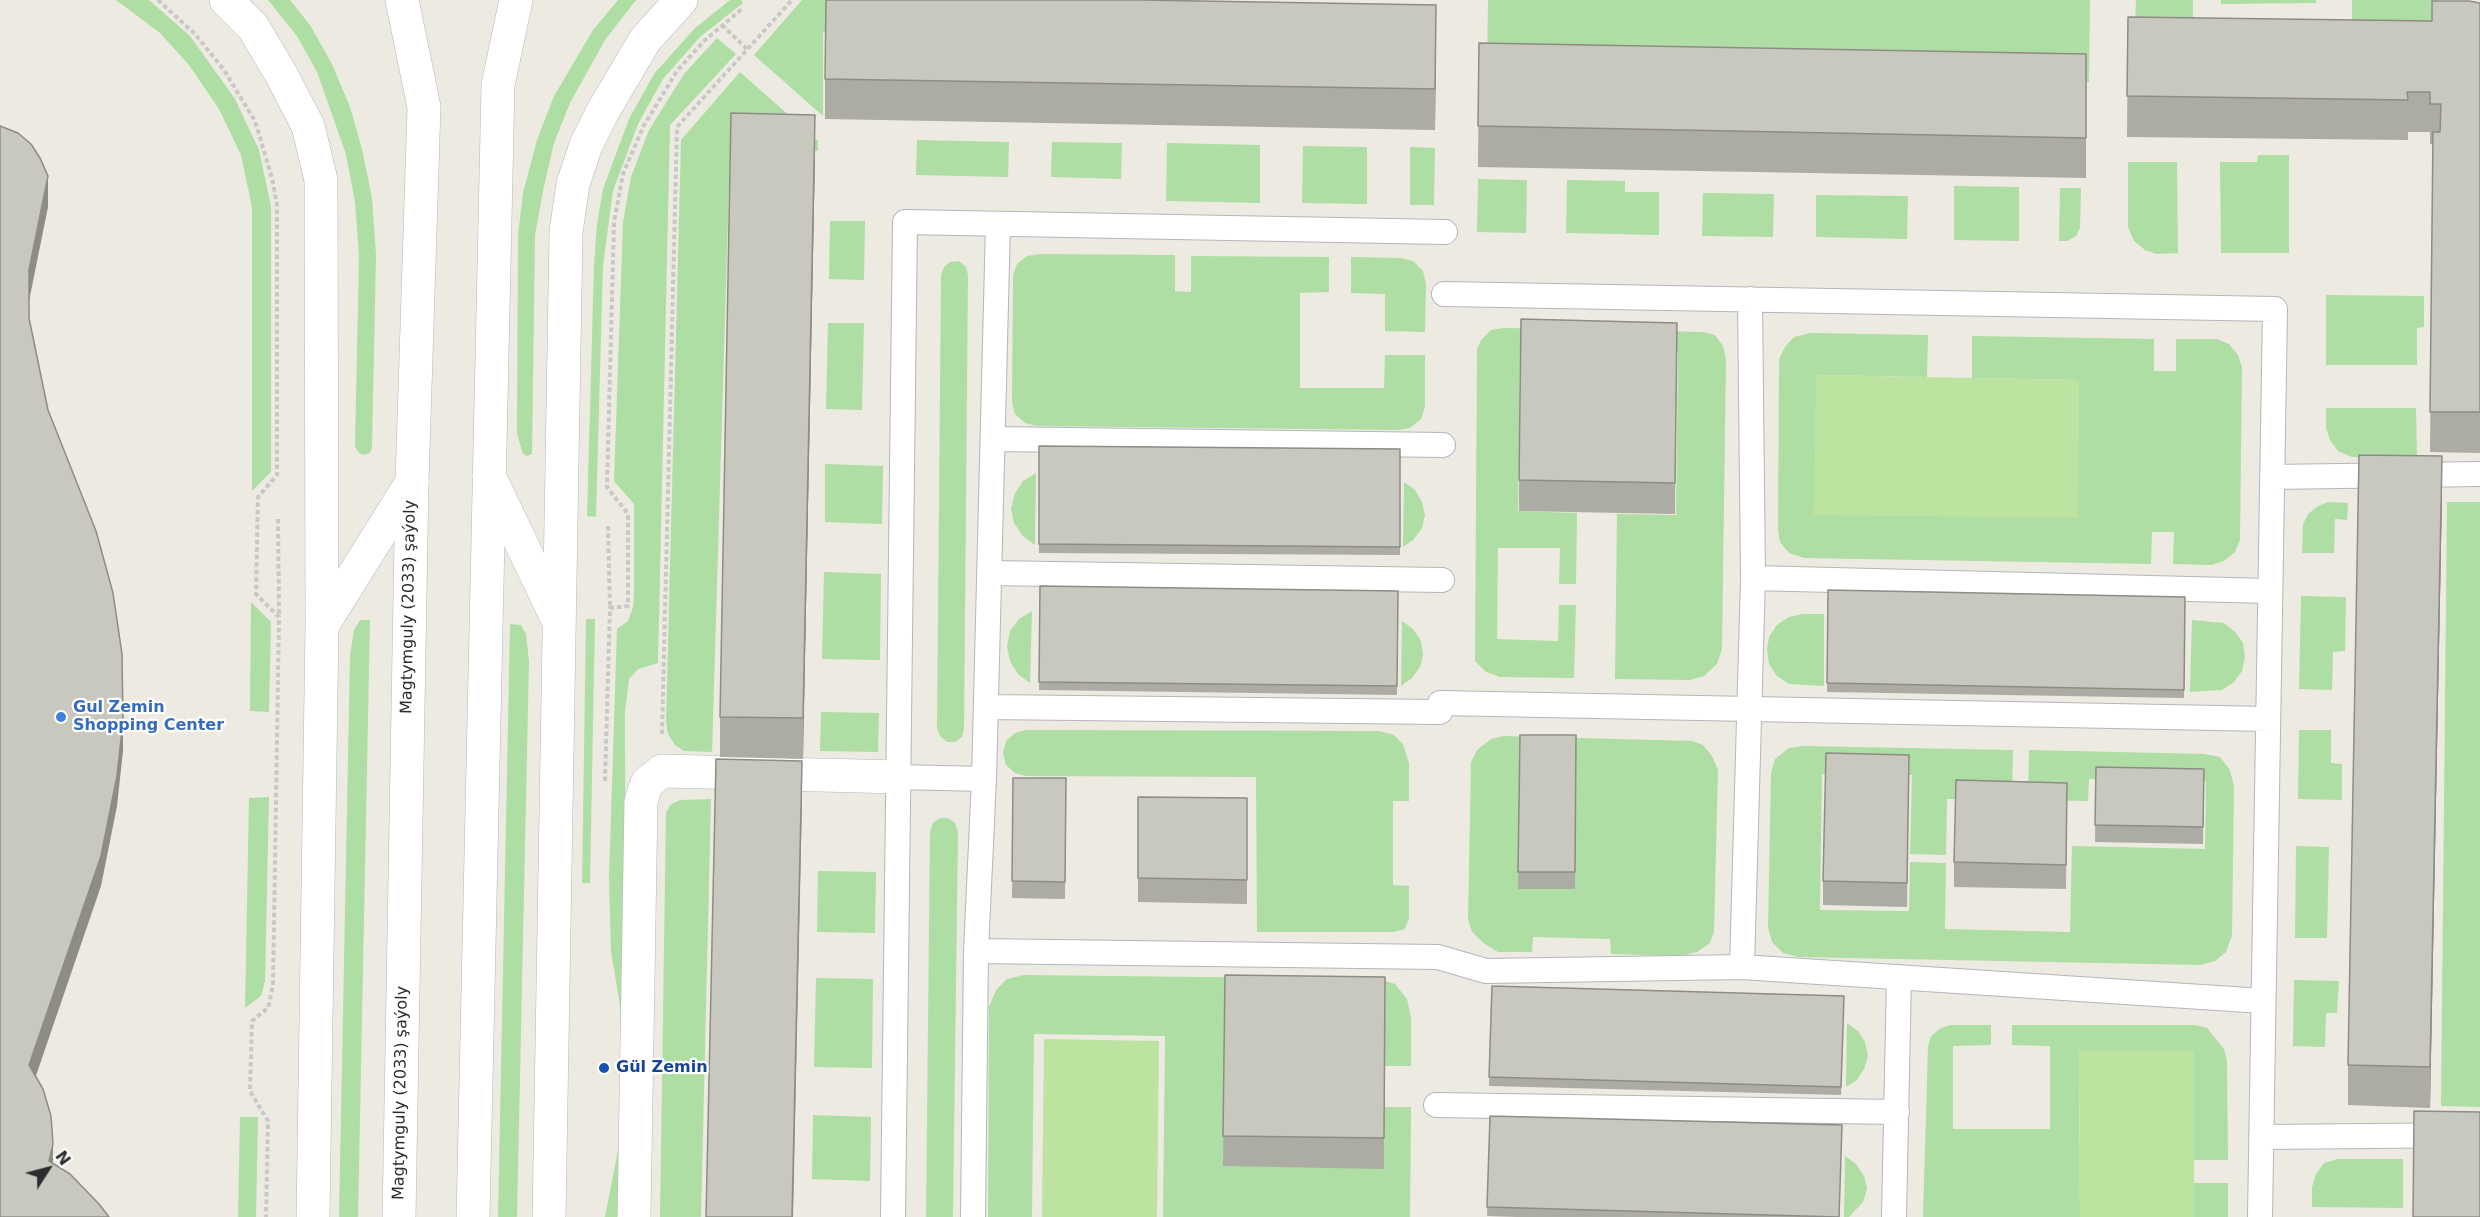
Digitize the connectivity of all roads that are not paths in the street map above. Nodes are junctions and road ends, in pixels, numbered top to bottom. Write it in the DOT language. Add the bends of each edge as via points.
graph roads {
  1 [pos="226,0"];
  2 [pos="402,0"];
  3 [pos="516,0"];
  4 [pos="681,0"];
  5 [pos="998,224"];
  6 [pos="1445,232"];
  7 [pos="1444,294"];
  8 [pos="1750,299"];
  9 [pos="993,439"];
  10 [pos="1443,445"];
  11 [pos="2480,474"];
  12 [pos="489,476"];
  13 [pos="2272,477"];
  14 [pos="411,482"];
  15 [pos="989,573"];
  16 [pos="1753,578"];
  17 [pos="1442,580"];
  18 [pos="2270,591"];
  19 [pos="560,624"];
  20 [pos="322,626"];
  21 [pos="986,707"];
  22 [pos="1749,709"];
  23 [pos="2268,719"];
  24 [pos="899,777"];
  25 [pos="984,779"];
  26 [pos="976,951"];
  27 [pos="1742,967"];
  28 [pos="1899,977"];
  29 [pos="2263,1000"];
  30 [pos="1436,1105"];
  31 [pos="1897,1112"];
  32 [pos="2480,1135"];
  33 [pos="2261,1137"];
  34 [pos="314,1217"];
  35 [pos="399,1217"];
  36 [pos="473,1217"];
  37 [pos="549,1217"];
  38 [pos="634,1217"];
  39 [pos="893,1217"];
  40 [pos="973,1217"];
  41 [pos="1894,1217"];
  42 [pos="2260,1217"];
  1 -- 20 [label="street" via="253,27 281,74 308,126 321,180"];
  2 -- 14 [label="street, Magtymguly (2033) şaýoly" via="424,107"];
  3 -- 12 [label="street" via="498,85"];
  4 -- 19 [label="street" via="645,40 620,79 586,145 573,184 566,232"];
  5 -- 6 [label="lane"];
  5 -- 9 [label="lane"];
  5 -- 24 [label="lane" via="904,222"];
  7 -- 8 [label="lane"];
  8 -- 13 [label="lane" via="2275,309"];
  8 -- 16 [label="lane"];
  9 -- 10 [label="lane"];
  9 -- 15 [label="lane"];
  11 -- 13 [label="lane"];
  12 -- 19 [label="street"];
  12 -- 36 [label="street"];
  13 -- 18 [label="lane"];
  14 -- 20 [label="street"];
  14 -- 35 [label="street, Magtymguly (2033) şaýoly"];
  15 -- 17 [label="lane"];
  15 -- 21 [label="lane"];
  16 -- 18 [label="lane"];
  16 -- 22 [label="lane"];
  18 -- 23 [label="lane"];
  19 -- 37 [label="street"];
  20 -- 34 [label="street"];
  21 -- 22 [label="lane"];
  21 -- 25 [label="lane"];
  22 -- 23 [label="lane"];
  22 -- 27 [label="lane"];
  23 -- 29 [label="lane"];
  24 -- 25 [label="lane"];
  24 -- 38 [label="street" via="662,771 647,783 641,801"];
  24 -- 39 [label="lane"];
  25 -- 26 [label="lane"];
  26 -- 27 [label="lane" via="1438,957 1486,971"];
  26 -- 40 [label="lane"];
  27 -- 28 [label="lane"];
  28 -- 29 [label="lane"];
  28 -- 31 [label="lane"];
  29 -- 33 [label="lane"];
  30 -- 31 [label="lane"];
  31 -- 41 [label="lane"];
  32 -- 33 [label="lane"];
  33 -- 42 [label="lane"];
}
